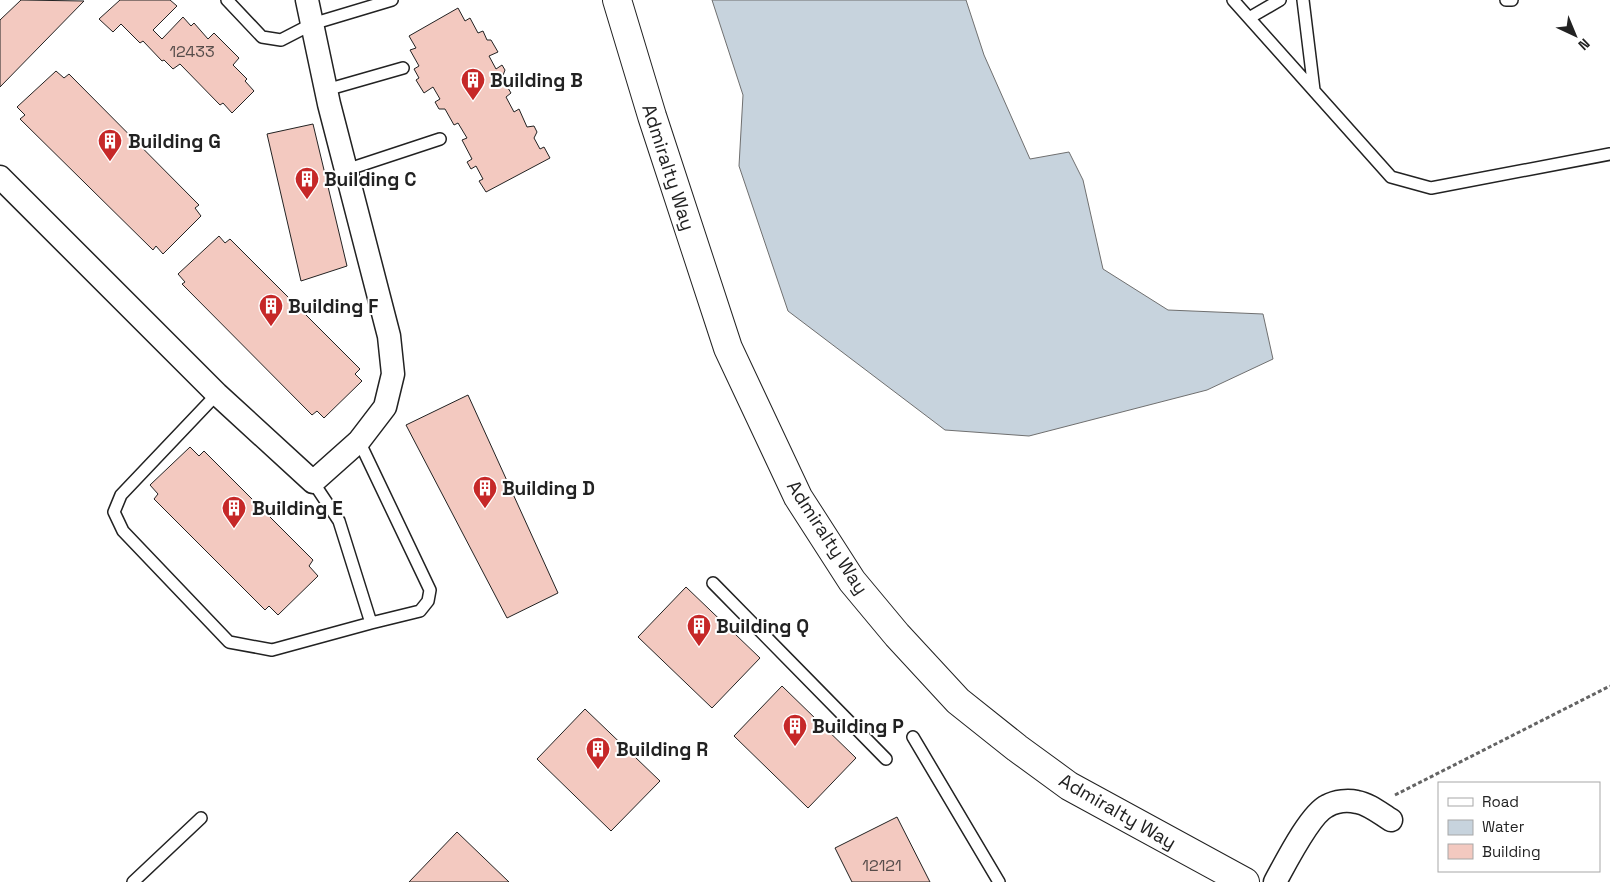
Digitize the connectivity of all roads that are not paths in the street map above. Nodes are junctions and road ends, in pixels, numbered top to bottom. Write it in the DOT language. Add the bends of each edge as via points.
graph roads {
  1 [pos="227,0"];
  2 [pos="307,0"];
  3 [pos="392,0"];
  4 [pos="617,0"];
  5 [pos="1233,0"];
  6 [pos="1280,0"];
  7 [pos="1303,0"];
  8 [pos="1506,0"];
  9 [pos="1512,0"];
  10 [pos="1249,18"];
  11 [pos="312,24"];
  12 [pos="402,68"];
  13 [pos="326,90"];
  14 [pos="1314,90"];
  15 [pos="440,140"];
  16 [pos="1610,154"];
  17 [pos="346,170"];
  18 [pos="0,177"];
  19 [pos="216,394"];
  20 [pos="359,440"];
  21 [pos="313,482"];
  22 [pos="713,583"];
  23 [pos="370,622"];
  24 [pos="913,737"];
  25 [pos="886,759"];
  26 [pos="200,818"];
  27 [pos="1392,820"];
  28 [pos="133,882"];
  29 [pos="999,882"];
  30 [pos="1245,882"];
  31 [pos="1275,882"];
  1 -- 11 [label="lane" via="262,37 281,40"];
  2 -- 11 [label="street"];
  3 -- 11 [label="lane"];
  4 -- 30 [label="street, Admiralty Way" via="728,348 798,497 852,581 958,701 1017,748 1069,786"];
  5 -- 10 [label="lane"];
  6 -- 10 [label="lane"];
  7 -- 14 [label="lane"];
  8 -- 9 [label="lane"];
  10 -- 14 [label="lane"];
  11 -- 13 [label="street"];
  12 -- 13 [label="lane"];
  13 -- 17 [label="street"];
  14 -- 16 [label="lane" via="1391,177 1431,188"];
  15 -- 17 [label="lane"];
  17 -- 20 [label="street" via="389,336 393,374 385,407"];
  18 -- 19 [label="street"];
  19 -- 21 [label="street"];
  19 -- 23 [label="lane" via="121,494 114,512 123,531 229,642 272,650"];
  20 -- 21 [label="street"];
  20 -- 23 [label="lane" via="430,590 428,601 420,611"];
  21 -- 23 [label="lane" via="339,521"];
  22 -- 25 [label="lane"];
  24 -- 29 [label="lane"];
  26 -- 28 [label="lane"];
  27 -- 31 [label="street" via="1358,802 1341,801 1325,806 1302,834"];
}
